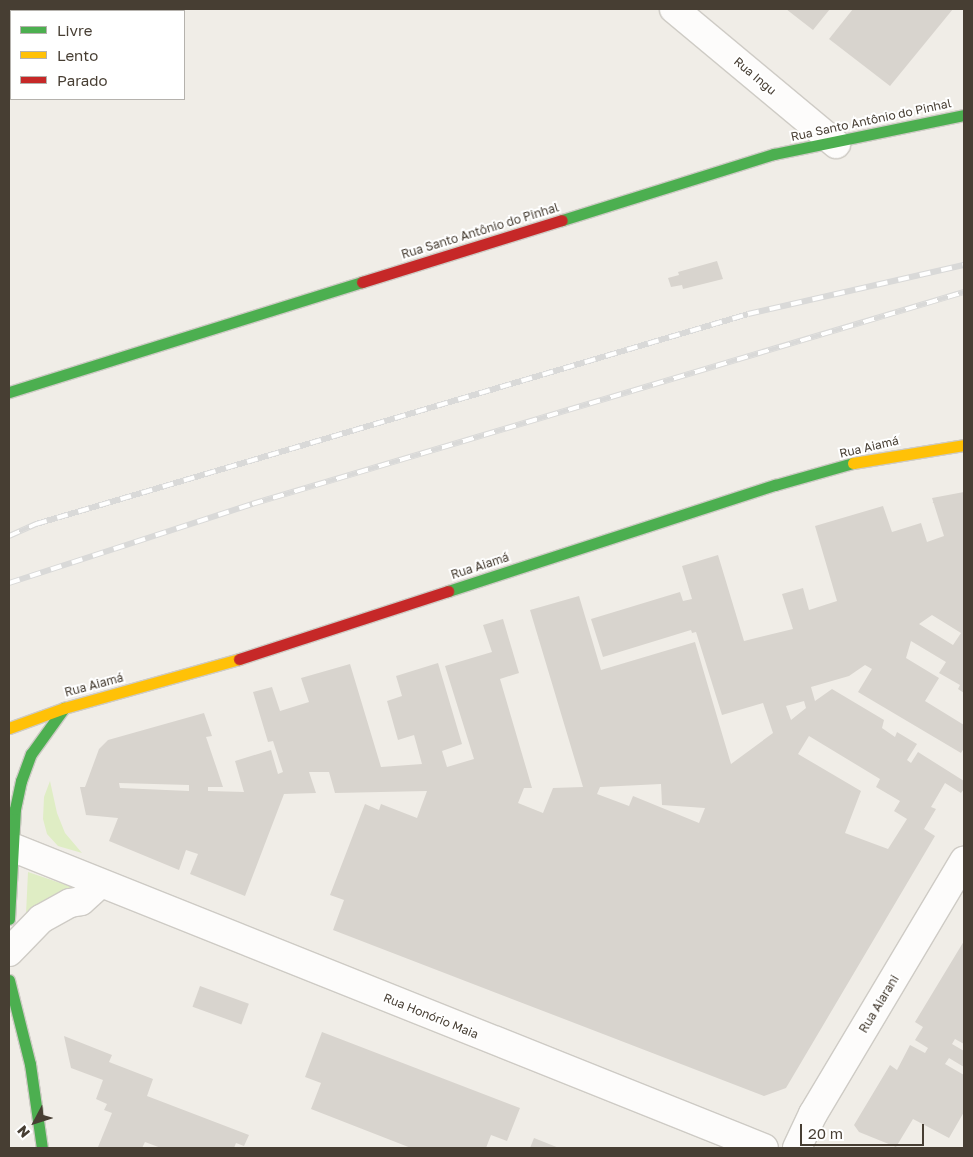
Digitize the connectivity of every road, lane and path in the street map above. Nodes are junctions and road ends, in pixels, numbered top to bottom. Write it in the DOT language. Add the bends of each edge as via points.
graph roads {
  1 [pos="674,9"];
  2 [pos="964,115"];
  3 [pos="836,144"];
  4 [pos="9,392"];
  5 [pos="964,445"];
  6 [pos="64,708"];
  7 [pos="9,728"];
  8 [pos="12,847"];
  9 [pos="964,860"];
  10 [pos="99,885"];
  11 [pos="9,919"];
  12 [pos="9,952"];
  13 [pos="9,980"];
  14 [pos="42,1148"];
  15 [pos="764,1148"];
  16 [pos="796,1148"];
  1 -- 3 [label="street, Rua Ingu"];
  2 -- 3 [label="main road, Rua Santo Antônio do Pinhal"];
  3 -- 4 [label="main road, Rua Santo Antônio do Pinhal" via="774,154"];
  5 -- 6 [label="main road, Rua Aiamá" via="862,461 775,485 221,665"];
  6 -- 7 [label="main road, Rua Aiamá"];
  6 -- 8 [label="main road" via="40,738 21,780"];
  8 -- 10 [label="street, Rua Honório Maia"];
  8 -- 11 [label="main road"];
  9 -- 16 [label="street, Rua Aiarani"];
  10 -- 12 [label="street" via="81,901 70,903 41,919"];
  10 -- 15 [label="street, Rua Honório Maia"];
  13 -- 14 [label="main road" via="30,1064"];
}
